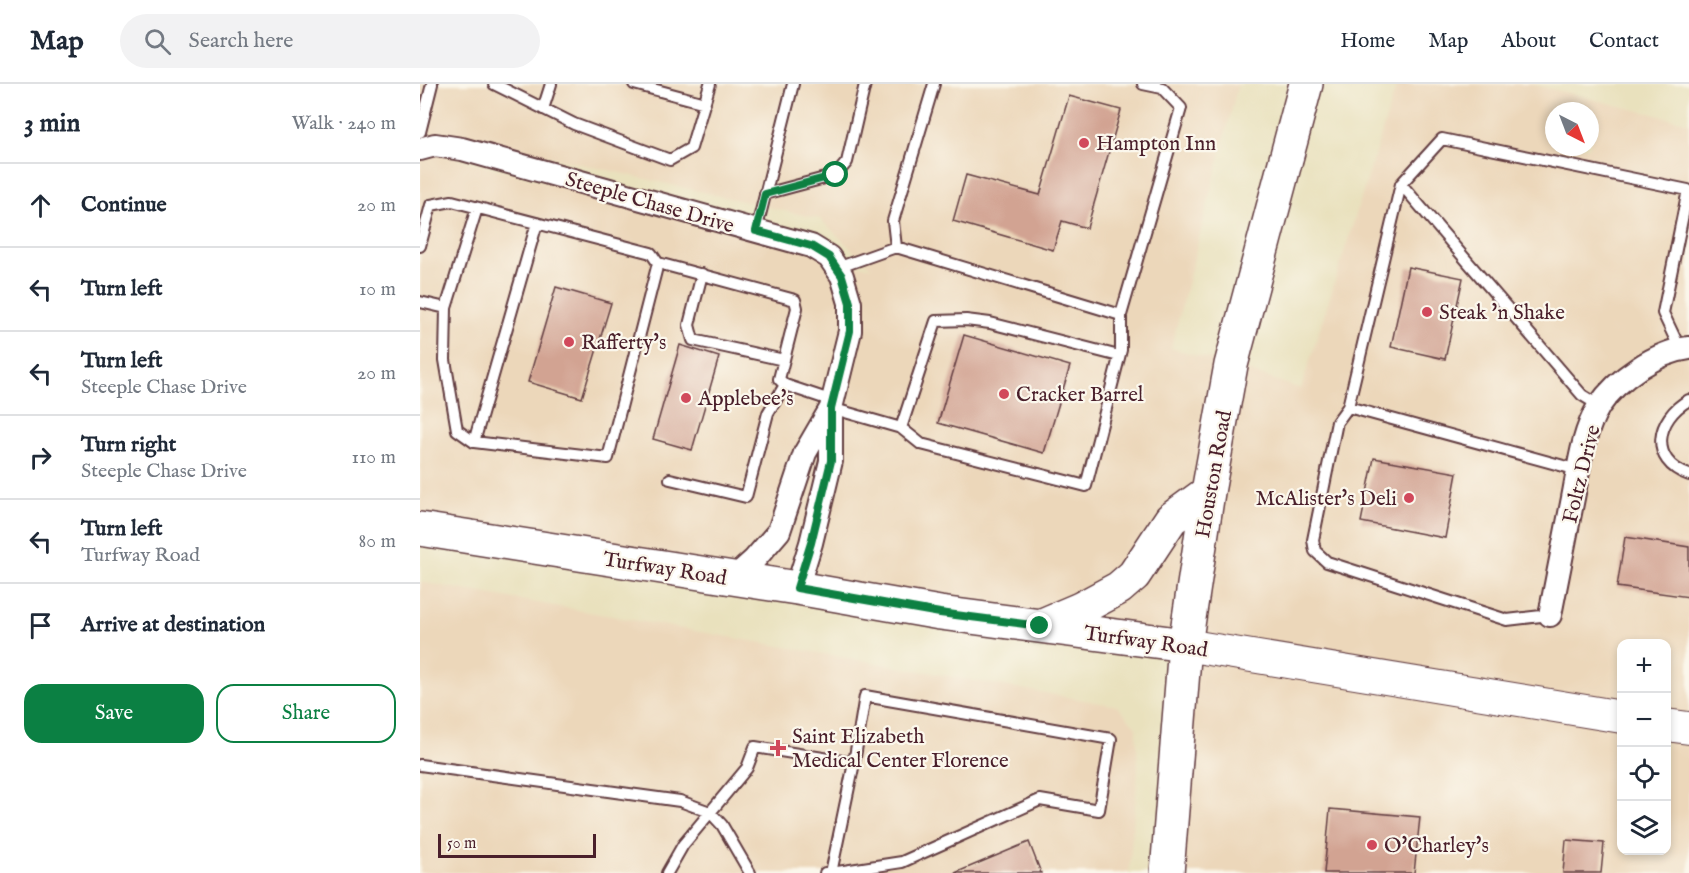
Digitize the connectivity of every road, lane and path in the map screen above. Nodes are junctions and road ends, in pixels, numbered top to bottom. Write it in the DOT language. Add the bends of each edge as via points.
graph roads {
  1 [pos="432,84"];
  2 [pos="494,84"];
  3 [pos="551,84"];
  4 [pos="634,84"];
  5 [pos="710,84"];
  6 [pos="793,84"];
  7 [pos="865,84"];
  8 [pos="934,84"];
  9 [pos="1143,84"];
  10 [pos="1306,84"];
  11 [pos="705,103"];
  12 [pos="543,109"];
  13 [pos="420,132"];
  14 [pos="420,149"];
  15 [pos="1401,184"];
  16 [pos="765,194"];
  17 [pos="477,208"];
  18 [pos="537,223"];
  19 [pos="756,231"];
  20 [pos="420,246"];
  21 [pos="896,247"];
  22 [pos="658,263"];
  23 [pos="837,268"];
  24 [pos="702,274"];
  25 [pos="420,302"];
  26 [pos="446,308"];
  27 [pos="1121,315"];
  28 [pos="1684,349"];
  29 [pos="1119,356"];
  30 [pos="784,360"];
  31 [pos="786,385"];
  32 [pos="1689,400"];
  33 [pos="832,405"];
  34 [pos="1599,406"];
  35 [pos="1348,407"];
  36 [pos="901,428"];
  37 [pos="474,442"];
  38 [pos="1578,470"];
  39 [pos="1689,475"];
  40 [pos="670,478"];
  41 [pos="1208,492"];
  42 [pos="420,529"];
  43 [pos="734,578"];
  44 [pos="797,588"];
  45 [pos="1550,615"];
  46 [pos="1040,626"];
  47 [pos="1185,645"];
  48 [pos="1617,716"];
  49 [pos="1671,726"];
  50 [pos="1689,728"];
  51 [pos="854,763"];
  52 [pos="420,765"];
  53 [pos="710,812"];
  54 [pos="667,873"];
  55 [pos="750,873"];
  56 [pos="825,873"];
  57 [pos="831,873"];
  58 [pos="1167,873"];
  1 -- 13 [label="lane"];
  2 -- 12 [label="lane"];
  3 -- 12 [label="lane"];
  4 -- 11 [label="lane"];
  5 -- 11 [label="lane"];
  6 -- 16 [label="lane"];
  7 -- 16 [label="lane" via="846,162 836,175"];
  8 -- 21 [label="lane" via="893,221"];
  9 -- 27 [label="lane" via="1162,88 1181,108"];
  10 -- 41 [label="main road, Houston Road" via="1231,365"];
  11 -- 12 [label="lane" via="691,148 670,160"];
  14 -- 19 [label="street, Steeple Chase Drive" via="435,145 462,149"];
  15 -- 28 [label="lane" via="1442,139 1688,190 1664,313"];
  15 -- 34 [label="lane" via="1582,395"];
  15 -- 35 [label="lane"];
  16 -- 19 [label="lane"];
  17 -- 18 [label="lane"];
  17 -- 20 [label="lane" via="452,201 431,205"];
  17 -- 26 [label="lane"];
  18 -- 22 [label="lane" via="651,253"];
  18 -- 37 [label="lane"];
  19 -- 23 [label="street, Steeple Chase Drive" via="811,246 829,257"];
  21 -- 23 [label="lane"];
  21 -- 27 [label="lane"];
  22 -- 24 [label="lane"];
  22 -- 37 [label="lane" via="608,458"];
  23 -- 33 [label="street, Steeple Chase Drive" via="850,303 850,331"];
  24 -- 30 [label="lane" via="795,300 797,308"];
  24 -- 30 [label="lane" via="688,325 693,340"];
  25 -- 26 [label="lane"];
  26 -- 37 [label="lane" via="445,360 457,430"];
  27 -- 29 [label="lane"];
  28 -- 34 [label="street, Foltz Drive" via="1642,367"];
  29 -- 36 [label="lane" via="990,323 936,321"];
  29 -- 36 [label="lane" via="1086,486 921,444"];
  30 -- 31 [label="lane" via="779,379"];
  31 -- 33 [label="lane"];
  31 -- 40 [label="lane" via="768,413 746,497"];
  32 -- 39 [label="lane" via="1669,416 1661,450 1676,471"];
  33 -- 36 [label="lane"];
  33 -- 43 [label="street, Steeple Chase Drive" via="805,453 779,531"];
  33 -- 44 [label="street, Steeple Chase Drive" via="831,461"];
  34 -- 38 [label="street, Foltz Drive"];
  35 -- 38 [label="lane"];
  35 -- 45 [label="lane" via="1336,422 1313,540 1315,551 1327,561 1507,620"];
  38 -- 45 [label="street, Foltz Drive"];
  41 -- 46 [label="main road" via="1171,519 1134,575 1119,588"];
  41 -- 47 [label="main road, Houston Road"];
  42 -- 43 [label="main road, Turfway Road"];
  43 -- 44 [label="main road, Turfway Road"];
  44 -- 46 [label="main road, Turfway Road"];
  46 -- 47 [label="main road, Turfway Road"];
  47 -- 48 [label="main road, Turfway Road"];
  47 -- 58 [label="main road, Houston Road"];
  49 -- 50 [label="main road"];
  51 -- 53 [label="lane" via="755,747 747,768"];
  51 -- 57 [label="lane"];
  51 -- 57 [label="lane" via="865,696 1111,739 1099,810 1040,800 902,862"];
  52 -- 53 [label="lane" via="680,801"];
  53 -- 54 [label="lane"];
  53 -- 55 [label="lane"];
  56 -- 57 [label="lane"];
}
